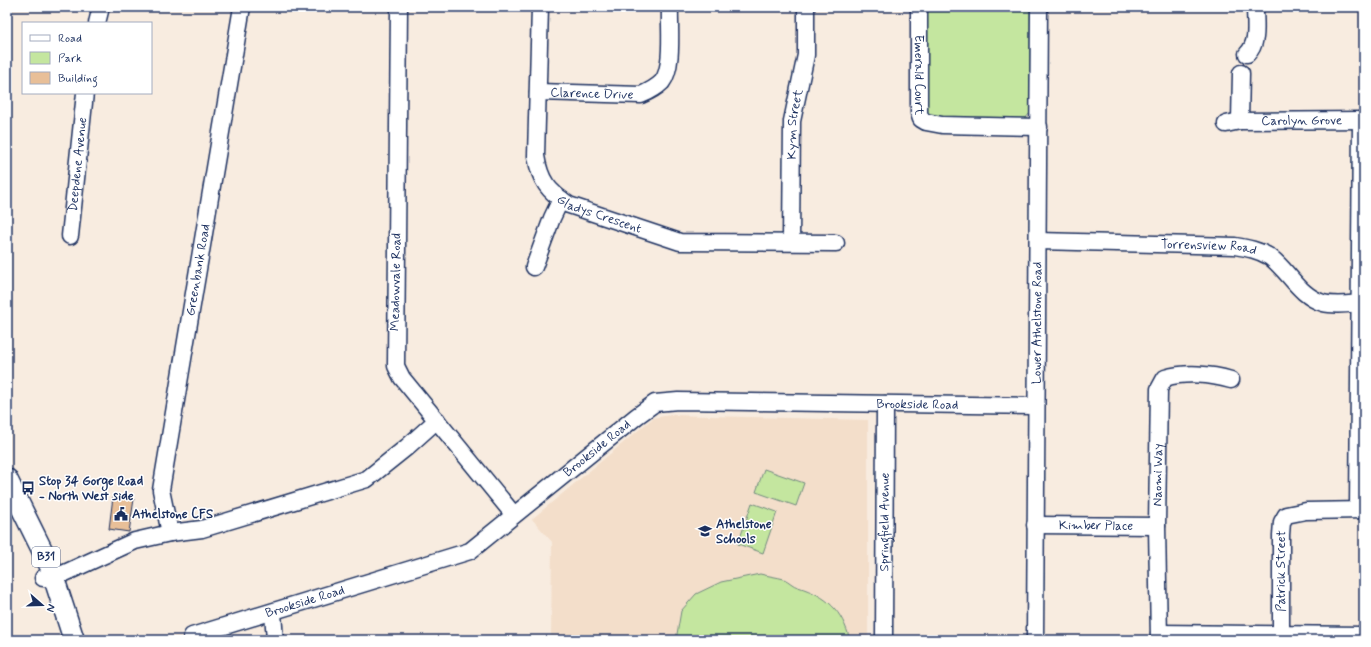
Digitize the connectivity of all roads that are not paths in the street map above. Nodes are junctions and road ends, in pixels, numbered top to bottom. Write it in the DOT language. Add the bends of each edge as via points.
graph roads {
  1 [pos="101,7"];
  2 [pos="242,7"];
  3 [pos="399,7"];
  4 [pos="540,7"];
  5 [pos="670,7"];
  6 [pos="806,7"];
  7 [pos="919,7"];
  8 [pos="1039,7"];
  9 [pos="1255,7"];
  10 [pos="97,22"];
  11 [pos="1246,54"];
  12 [pos="1241,72"];
  13 [pos="538,92"];
  14 [pos="85,94"];
  15 [pos="1362,120"];
  16 [pos="1039,127"];
  17 [pos="1363,186"];
  18 [pos="561,199"];
  19 [pos="70,236"];
  20 [pos="1038,241"];
  21 [pos="791,242"];
  22 [pos="836,243"];
  23 [pos="534,267"];
  24 [pos="1360,303"];
  25 [pos="1231,380"];
  26 [pos="885,404"];
  27 [pos="1035,406"];
  28 [pos="437,420"];
  29 [pos="7,479"];
  30 [pos="7,500"];
  31 [pos="1361,510"];
  32 [pos="514,515"];
  33 [pos="1035,525"];
  34 [pos="1157,526"];
  35 [pos="170,533"];
  36 [pos="49,578"];
  37 [pos="273,613"];
  38 [pos="1281,634"];
  39 [pos="1364,635"];
  40 [pos="192,636"];
  41 [pos="1159,636"];
  42 [pos="63,640"];
  43 [pos="74,640"];
  44 [pos="275,640"];
  45 [pos="884,640"];
  46 [pos="1035,640"];
  1 -- 10 [label="street"];
  2 -- 35 [label="street, Greenbank Road" via="161,490"];
  3 -- 28 [label="street, Meadowvale Road" via="396,366 402,378"];
  4 -- 13 [label="street, Gladys Crescent"];
  5 -- 13 [label="street, Clarence Drive" via="668,71 662,81 651,90 641,95"];
  6 -- 21 [label="street, Kym Street" via="806,55 792,121"];
  7 -- 16 [label="street, Emerald Court" via="921,119 942,125"];
  8 -- 16 [label="street, Lower Athelstone Road"];
  9 -- 11 [label="street" via="1253,48"];
  12 -- 15 [label="street, Carolyn Grove" via="1233,122"];
  13 -- 18 [label="street, Gladys Crescent" via="536,156 539,171 546,186"];
  14 -- 19 [label="street, Deepdene Avenue"];
  15 -- 17 [label="street"];
  16 -- 20 [label="street, Lower Athelstone Road"];
  17 -- 24 [label="street"];
  18 -- 21 [label="street, Gladys Crescent" via="569,205 680,242"];
  18 -- 23 [label="street"];
  20 -- 24 [label="street, Torrensview Road" via="1249,248 1269,257 1303,292 1314,299 1325,303"];
  20 -- 27 [label="street, Lower Athelstone Road"];
  21 -- 22 [label="street, Gladys Crescent"];
  24 -- 31 [label="street"];
  25 -- 34 [label="street, Naomi Way" via="1218,376 1176,375 1165,378 1158,389"];
  26 -- 27 [label="street, Brookside Road"];
  26 -- 32 [label="street, Brookside Road" via="678,401 655,403"];
  26 -- 45 [label="street, Springfield Avenue"];
  27 -- 33 [label="street, Lower Athelstone Road"];
  28 -- 32 [label="street, Meadowvale Road"];
  28 -- 35 [label="street" via="367,479 202,529"];
  29 -- 36 [label="main road, B31"];
  30 -- 36 [label="main road, B31"];
  31 -- 38 [label="street, Patrick Street" via="1306,511 1286,515 1282,522 1281,535"];
  32 -- 37 [label="street, Brookside Road" via="470,550"];
  33 -- 34 [label="street, Kimber Place"];
  33 -- 46 [label="street, Lower Athelstone Road"];
  34 -- 41 [label="street, Naomi Way"];
  35 -- 36 [label="street" via="128,543"];
  36 -- 42 [label="main road, B31"];
  36 -- 43 [label="main road, B31"];
  37 -- 40 [label="street, Brookside Road"];
  37 -- 44 [label="street"];
  38 -- 39 [label="street"];
  38 -- 41 [label="street"];
}
